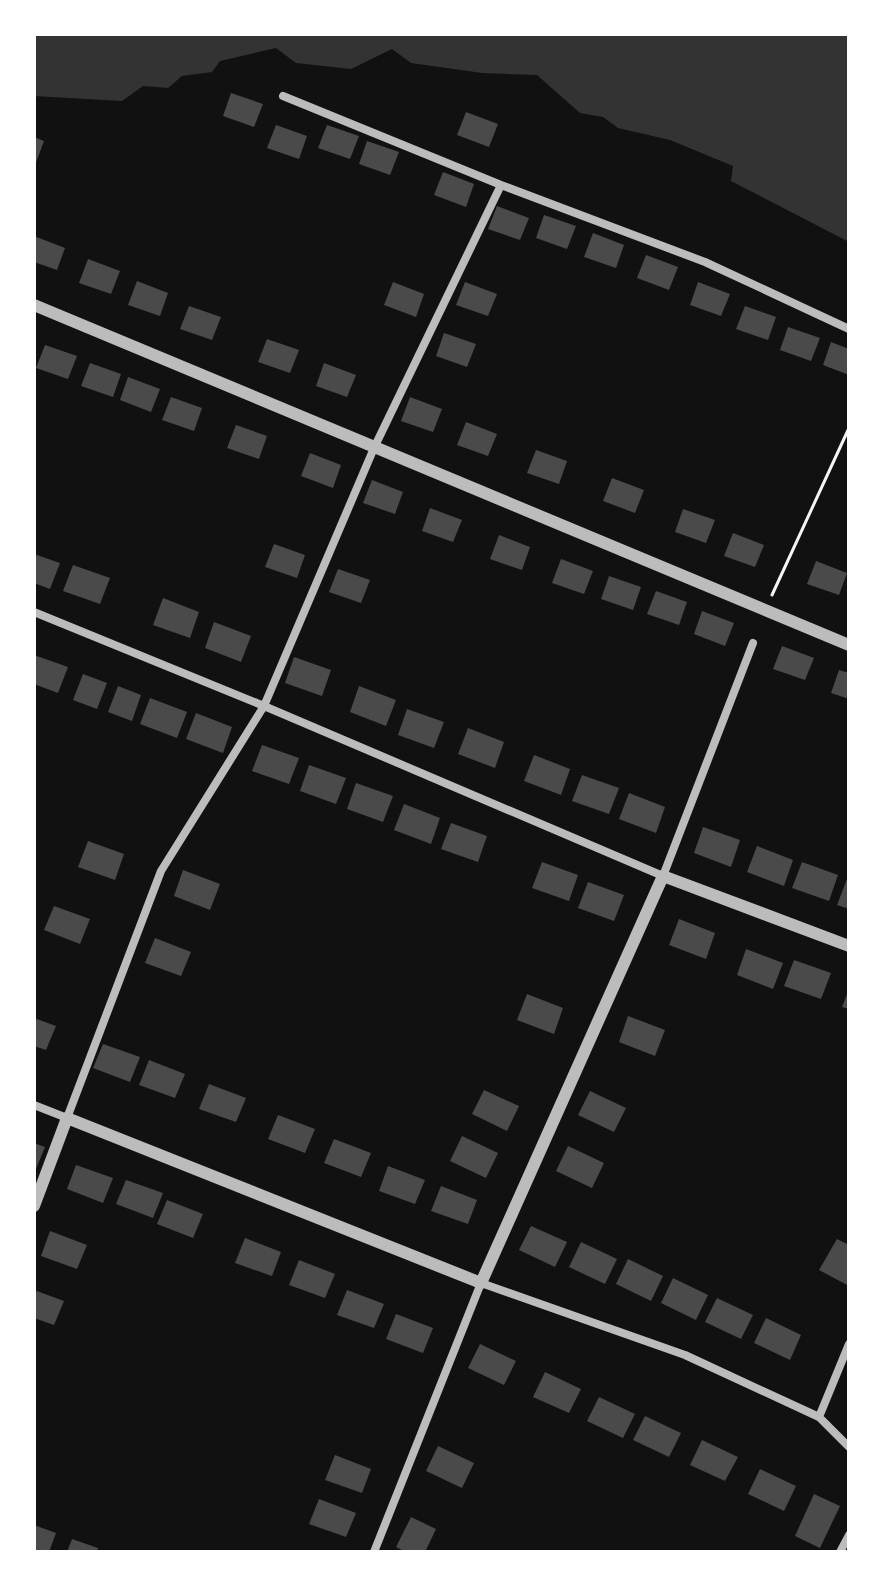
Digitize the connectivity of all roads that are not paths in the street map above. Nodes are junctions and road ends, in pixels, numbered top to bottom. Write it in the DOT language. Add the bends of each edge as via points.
graph roads {
  1 [pos="283,96"];
  2 [pos="501,185"];
  3 [pos="34,305"];
  4 [pos="849,329"];
  5 [pos="374,448"];
  6 [pos="34,612"];
  7 [pos="753,643"];
  8 [pos="849,645"];
  9 [pos="264,706"];
  10 [pos="663,876"];
  11 [pos="849,946"];
  12 [pos="34,1105"];
  13 [pos="67,1118"];
  14 [pos="34,1206"];
  15 [pos="481,1283"];
  16 [pos="849,1344"];
  17 [pos="819,1417"];
  18 [pos="849,1447"];
  19 [pos="849,1535"];
  20 [pos="374,1552"];
  21 [pos="840,1552"];
  1 -- 2 [label="street"];
  2 -- 4 [label="street" via="705,262"];
  2 -- 5 [label="street"];
  3 -- 5 [label="street"];
  5 -- 8 [label="street"];
  5 -- 9 [label="street"];
  6 -- 9 [label="street"];
  7 -- 10 [label="street"];
  9 -- 10 [label="street"];
  9 -- 13 [label="street" via="161,871"];
  10 -- 11 [label="street"];
  10 -- 15 [label="street"];
  12 -- 13 [label="street"];
  13 -- 14 [label="street"];
  13 -- 15 [label="street"];
  15 -- 17 [label="street" via="685,1355"];
  15 -- 20 [label="street"];
  16 -- 17 [label="street"];
  17 -- 18 [label="street"];
  19 -- 21 [label="street"];
}
